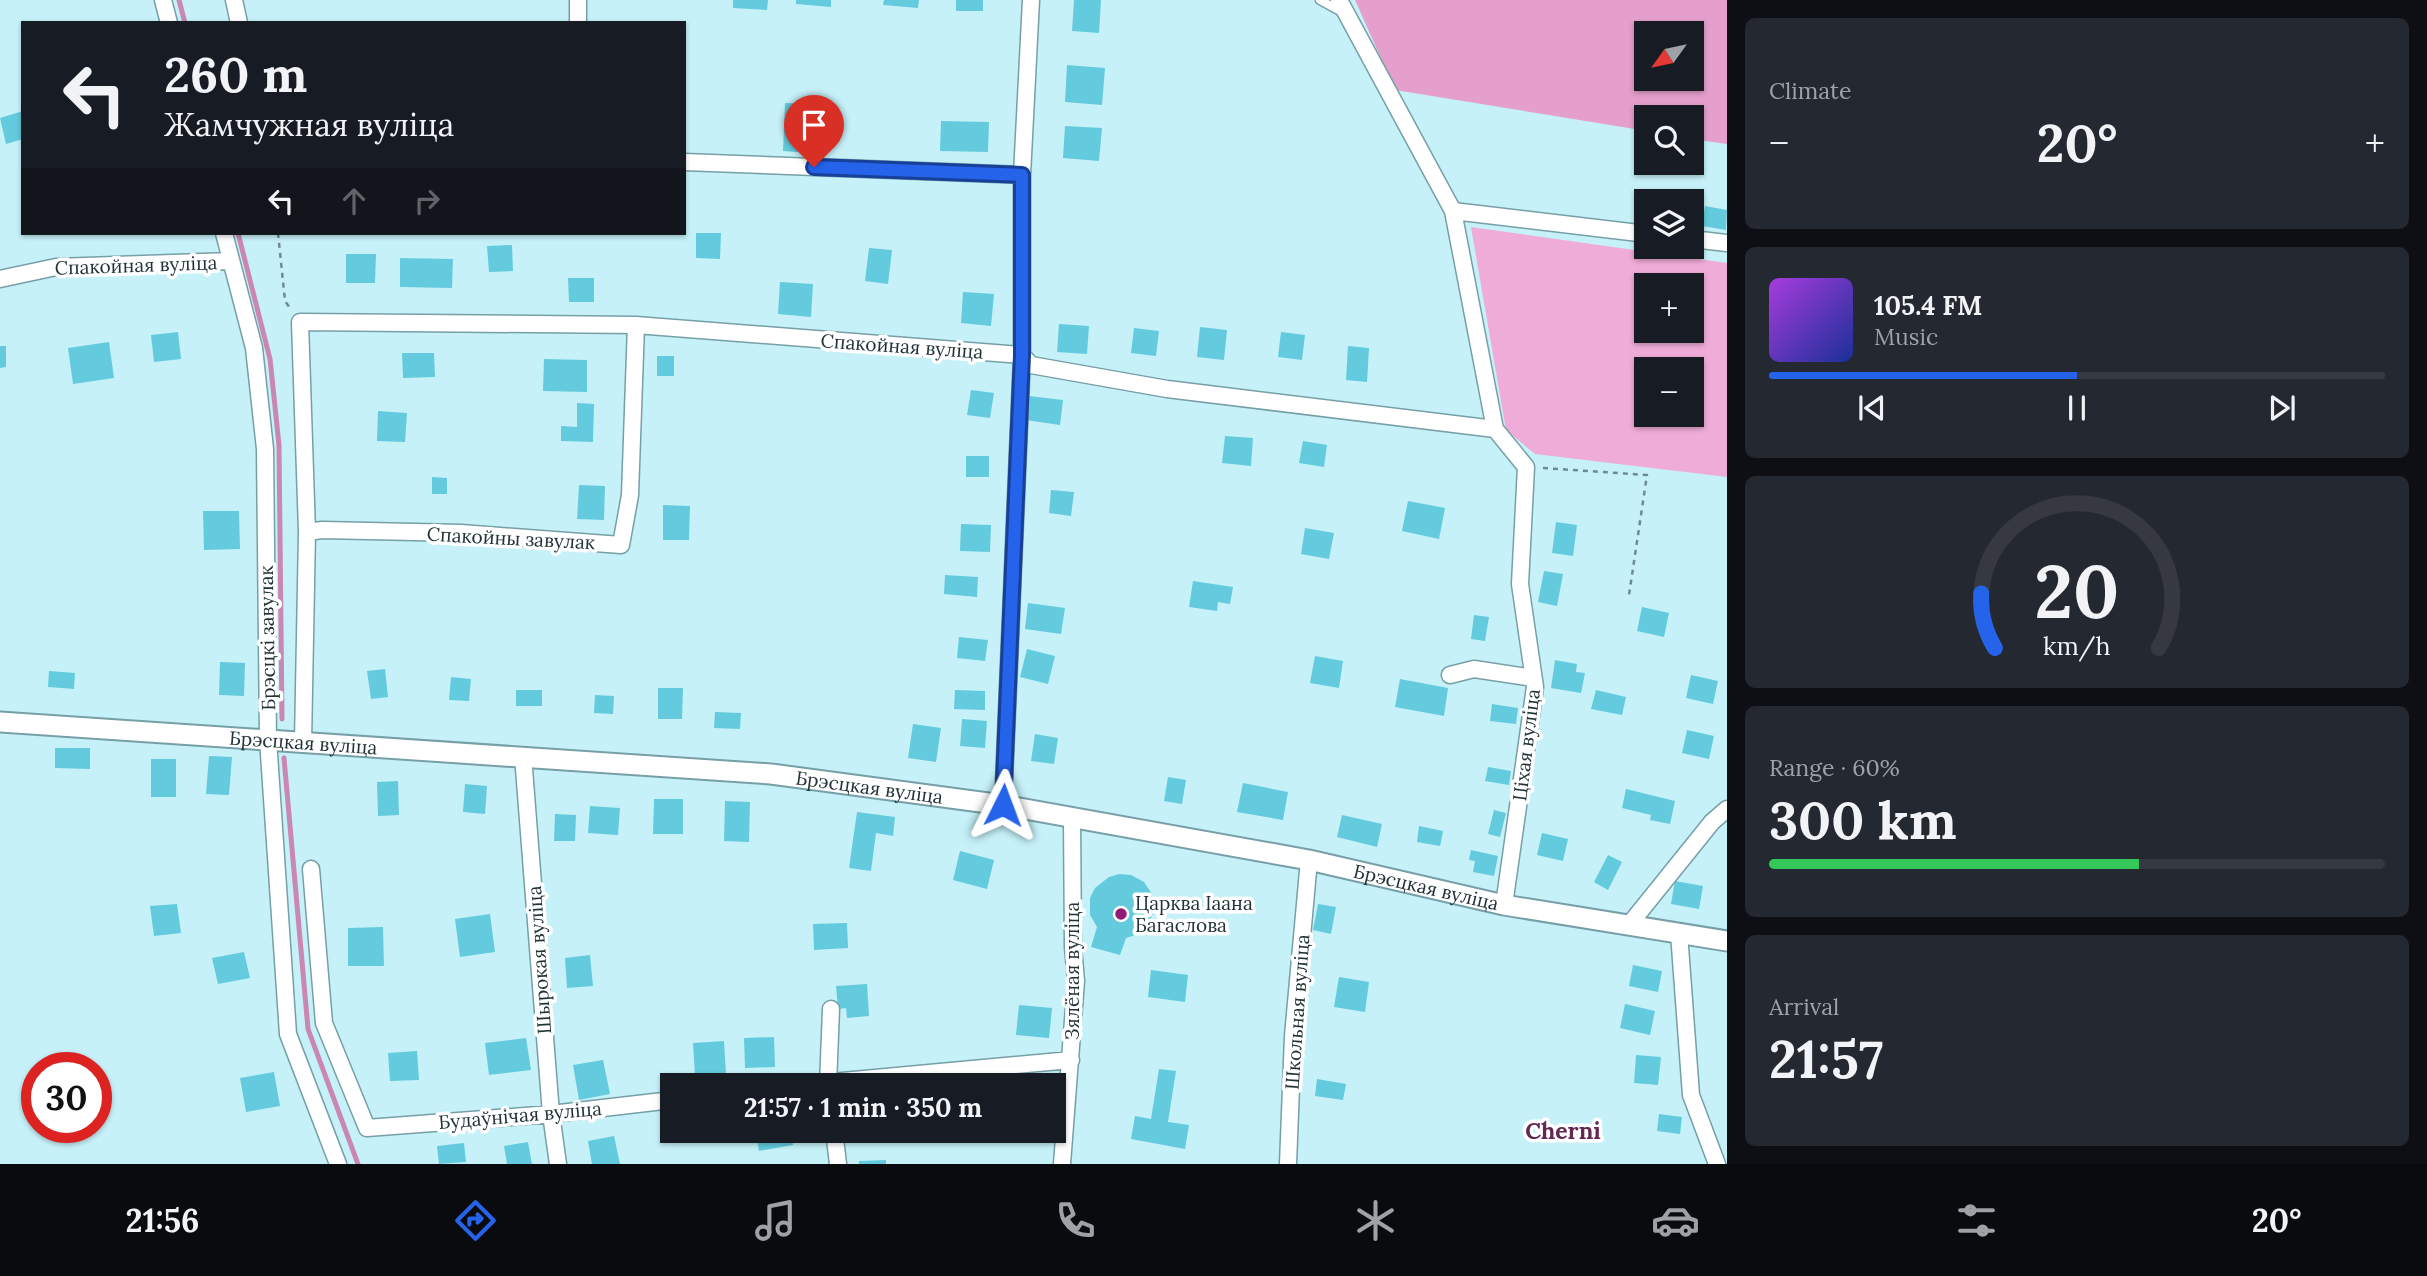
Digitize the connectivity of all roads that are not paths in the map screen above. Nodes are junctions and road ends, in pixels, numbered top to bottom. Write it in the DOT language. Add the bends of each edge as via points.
graph roads {
  1 [pos="163,0"];
  2 [pos="234,0"];
  3 [pos="578,0"];
  4 [pos="1031,0"];
  5 [pos="1320,0"];
  6 [pos="1343,7"];
  7 [pos="168,21"];
  8 [pos="239,21"];
  9 [pos="578,21"];
  10 [pos="686,162"];
  11 [pos="1022,175"];
  12 [pos="1453,211"];
  13 [pos="1634,232"];
  14 [pos="225,235"];
  15 [pos="1704,240"];
  16 [pos="1727,243"];
  17 [pos="232,261"];
  18 [pos="0,279"];
  19 [pos="636,325"];
  20 [pos="1022,355"];
  21 [pos="1494,429"];
  22 [pos="307,533"];
  23 [pos="1450,675"];
  24 [pos="1533,678"];
  25 [pos="0,722"];
  26 [pos="268,739"];
  27 [pos="303,741"];
  28 [pos="523,756"];
  29 [pos="1003,805"];
  30 [pos="1727,809"];
  31 [pos="1072,819"];
  32 [pos="1309,860"];
  33 [pos="311,869"];
  34 [pos="1504,905"];
  35 [pos="1629,925"];
  36 [pos="1679,933"];
  37 [pos="1727,941"];
  38 [pos="831,1009"];
  39 [pos="1071,1060"];
  40 [pos="828,1073"];
  41 [pos="934,1073"];
  42 [pos="660,1101"];
  43 [pos="551,1114"];
  44 [pos="836,1143"];
  45 [pos="338,1164"];
  46 [pos="558,1164"];
  47 [pos="838,1164"];
  48 [pos="1062,1164"];
  49 [pos="1288,1164"];
  50 [pos="1717,1164"];
  1 -- 7 [label="street"];
  2 -- 8 [label="street"];
  3 -- 9 [label="street"];
  4 -- 11 [label="street"];
  5 -- 6 [label="lane"];
  6 -- 12 [label="street"];
  10 -- 11 [label="street"];
  11 -- 20 [label="street"];
  12 -- 13 [label="street"];
  12 -- 21 [label="street"];
  14 -- 17 [label="street, Брэсцкі завулак"];
  15 -- 16 [label="street"];
  17 -- 18 [label="street, Спакойная вуліца" via="56,267"];
  17 -- 26 [label="street, Брэсцкі завулак" via="254,348 265,449"];
  19 -- 20 [label="street, Спакойная вуліца"];
  19 -- 22 [label="street, Спакойны завулак" via="630,495 621,545 461,533"];
  19 -- 22 [label="street, Спакойная вуліца" via="300,322"];
  20 -- 21 [label="street, Спакойная вуліца" via="1031,365 1167,389"];
  20 -- 29 [label="street"];
  21 -- 24 [label="street, Ціхая вуліца" via="1525,467 1520,584"];
  22 -- 27 [label="street"];
  23 -- 24 [label="street" via="1474,669"];
  24 -- 34 [label="street, Ціхая вуліца"];
  25 -- 26 [label="street, Брэсцкая вуліца"];
  26 -- 27 [label="street, Брэсцкая вуліца"];
  26 -- 45 [label="street, Брэсцкі завулак" via="288,1034"];
  27 -- 28 [label="street, Брэсцкая вуліца"];
  28 -- 29 [label="street, Брэсцкая вуліца" via="771,774"];
  28 -- 43 [label="street, Шырокая вуліца"];
  29 -- 31 [label="street, Брэсцкая вуліца"];
  30 -- 35 [label="street"];
  31 -- 32 [label="street, Брэсцкая вуліца"];
  31 -- 39 [label="street, Зялёная вуліца" via="1076,981"];
  32 -- 34 [label="street, Брэсцкая вуліца"];
  32 -- 49 [label="street, Школьная вуліца" via="1293,1036"];
  33 -- 43 [label="street, Будаўнічая вуліца" via="324,1023 367,1128"];
  34 -- 35 [label="street, Брэсцкая вуліца"];
  35 -- 36 [label="street, Брэсцкая вуліца"];
  36 -- 37 [label="street, Брэсцкая вуліца"];
  36 -- 50 [label="street" via="1691,1096"];
  38 -- 40 [label="street"];
  39 -- 41 [label="street"];
  39 -- 48 [label="street, Зялёная вуліца"];
  42 -- 43 [label="street, Будаўнічая вуліца"];
  43 -- 46 [label="street, Шырокая вуліца"];
  44 -- 47 [label="street"];
}
